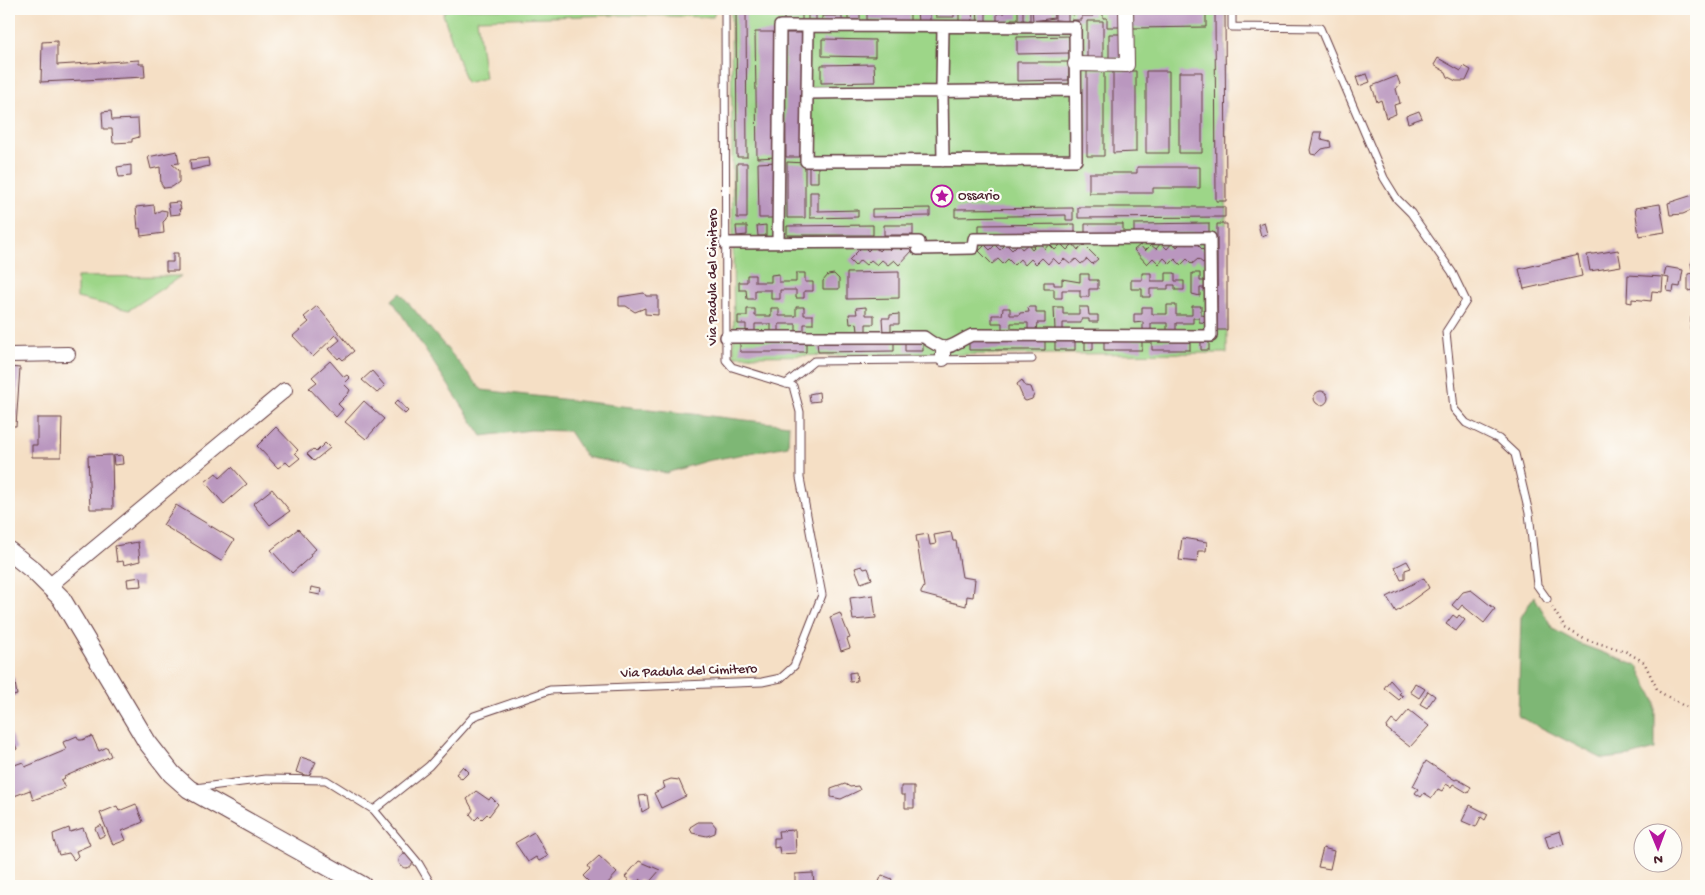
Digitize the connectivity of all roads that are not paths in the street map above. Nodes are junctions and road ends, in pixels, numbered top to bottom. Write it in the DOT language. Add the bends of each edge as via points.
graph roads {
  1 [pos="725,9"];
  2 [pos="1126,9"];
  3 [pos="1232,9"];
  4 [pos="808,26"];
  5 [pos="943,28"];
  6 [pos="1075,64"];
  7 [pos="942,89"];
  8 [pos="1075,90"];
  9 [pos="807,93"];
  10 [pos="943,161"];
  11 [pos="778,242"];
  12 [pos="726,243"];
  13 [pos="726,338"];
  14 [pos="943,353"];
  15 [pos="68,354"];
  16 [pos="9,355"];
  17 [pos="1032,359"];
  18 [pos="786,384"];
  19 [pos="285,390"];
  20 [pos="9,551"];
  21 [pos="49,586"];
  22 [pos="1547,600"];
  23 [pos="189,789"];
  24 [pos="374,810"];
  25 [pos="363,886"];
  26 [pos="432,886"];
  1 -- 12 [label="lane, Via Padula del Cimitero"];
  2 -- 6 [label="street" via="1127,65"];
  3 -- 22 [label="lane" via="1232,28 1320,28 1384,178 1460,286 1466,301 1446,332 1454,409 1466,423 1499,439 1515,454 1527,505 1537,585"];
  4 -- 5 [label="street"];
  4 -- 9 [label="street"];
  4 -- 11 [label="street" via="780,26"];
  5 -- 6 [label="street" via="1075,27"];
  5 -- 7 [label="street"];
  6 -- 8 [label="street"];
  7 -- 8 [label="street"];
  7 -- 9 [label="street"];
  7 -- 10 [label="street"];
  8 -- 10 [label="street" via="1076,160"];
  9 -- 10 [label="street" via="806,162"];
  11 -- 12 [label="street"];
  11 -- 14 [label="street" via="919,242 918,249 972,248 974,239 1210,238 1211,336 972,335"];
  12 -- 13 [label="lane, Via Padula del Cimitero"];
  13 -- 14 [label="street" via="924,337"];
  13 -- 18 [label="lane, Via Padula del Cimitero" via="726,360 732,367"];
  14 -- 17 [label="lane"];
  14 -- 18 [label="lane" via="814,361"];
  15 -- 16 [label="street"];
  18 -- 24 [label="lane, Via Padula del Cimitero" via="794,386 800,412 800,478 822,595 794,666 781,678 762,682 550,690 474,716 429,766"];
  19 -- 21 [label="street"];
  20 -- 21 [label="street"];
  21 -- 23 [label="street" via="61,598 147,742 172,774"];
  23 -- 24 [label="lane" via="266,779 326,780"];
  23 -- 25 [label="street"];
  24 -- 26 [label="lane" via="419,864"];
}
